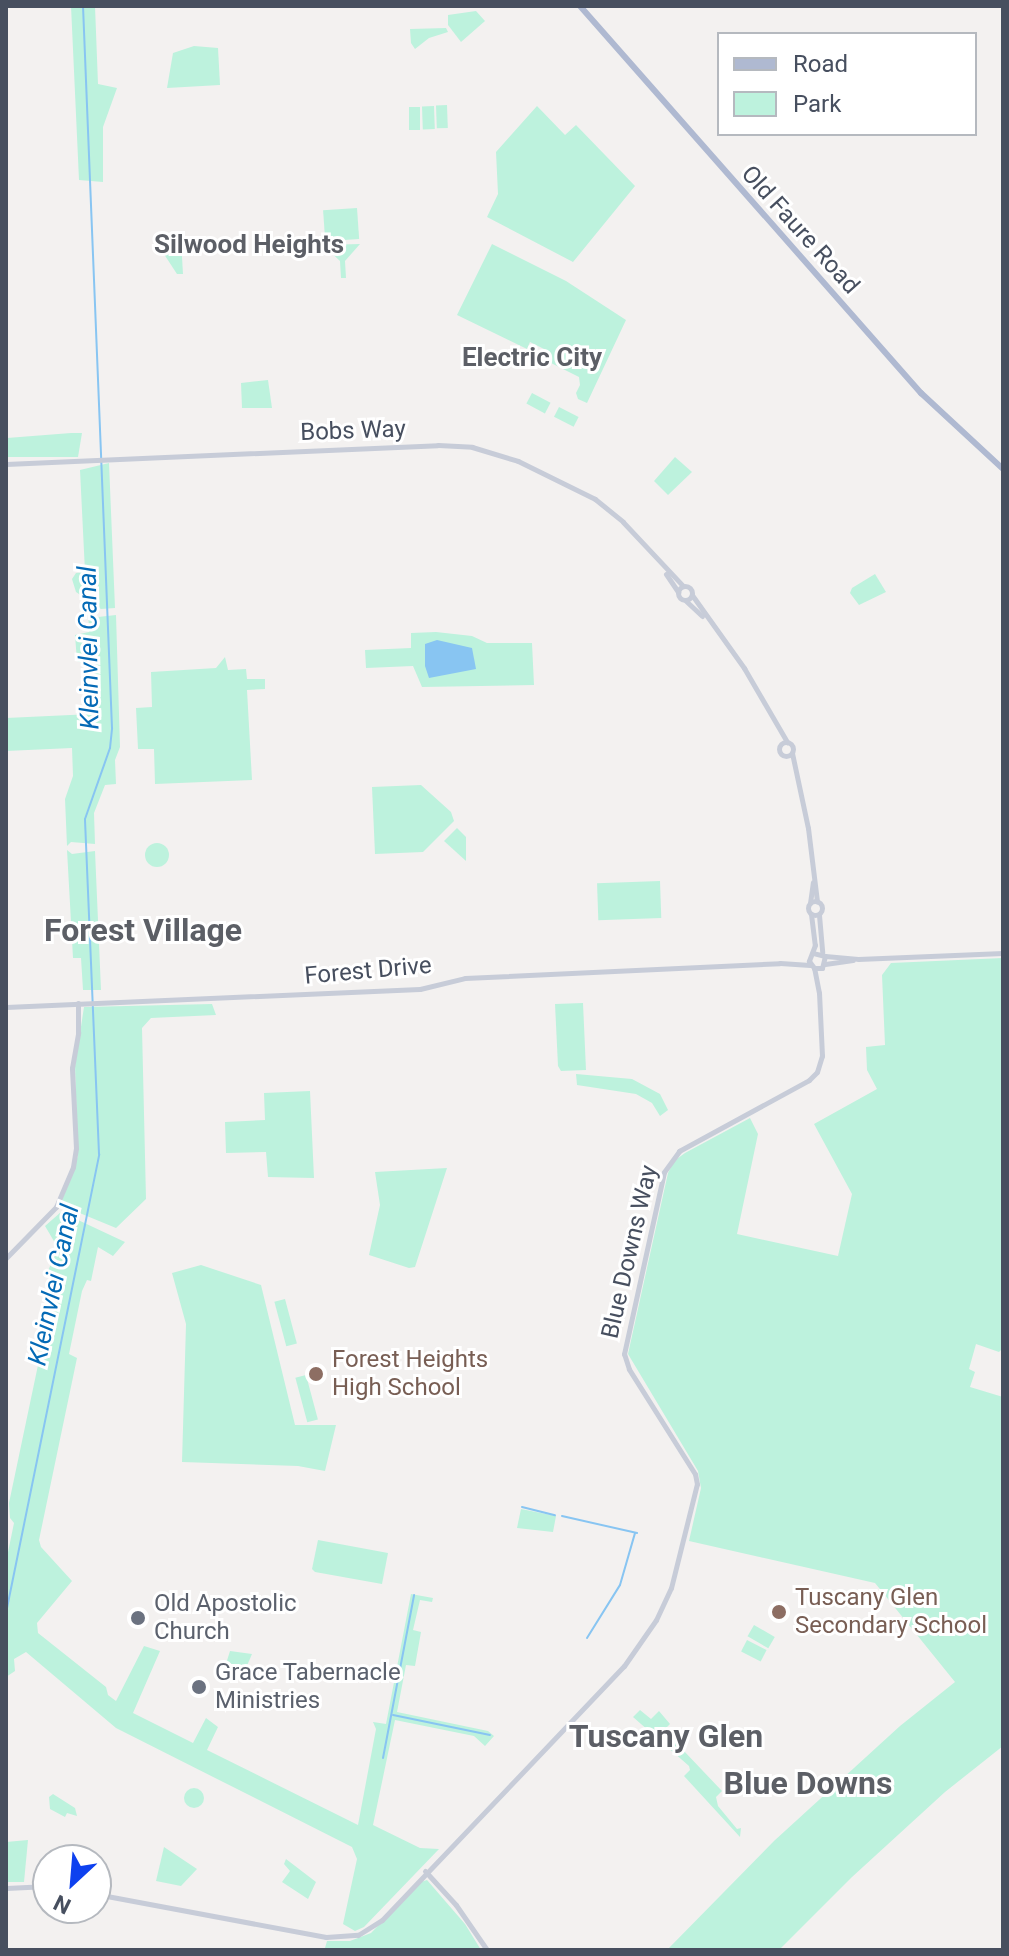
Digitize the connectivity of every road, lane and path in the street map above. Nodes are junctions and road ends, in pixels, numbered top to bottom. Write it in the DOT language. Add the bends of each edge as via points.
graph roads {
  1 [pos="580,6"];
  2 [pos="6,464"];
  3 [pos="1003,469"];
  4 [pos="662,566"];
  5 [pos="683,586"];
  6 [pos="678,592"];
  7 [pos="692,595"];
  8 [pos="685,600"];
  9 [pos="706,619"];
  10 [pos="784,744"];
  11 [pos="792,753"];
  12 [pos="785,756"];
  13 [pos="797,780"];
  14 [pos="814,877"];
  15 [pos="817,901"];
  16 [pos="810,903"];
  17 [pos="811,914"];
  18 [pos="819,914"];
  19 [pos="1003,953"];
  20 [pos="811,955"];
  21 [pos="824,955"];
  22 [pos="858,959"];
  23 [pos="780,963"];
  24 [pos="824,965"];
  25 [pos="812,966"];
  26 [pos="819,993"];
  27 [pos="81,1003"];
  28 [pos="6,1007"];
  29 [pos="6,1258"];
  30 [pos="425,1871"];
  31 [pos="32,1887"];
  32 [pos="6,1888"];
  33 [pos="112,1897"];
  34 [pos="487,1950"];
  1 -- 3 [label="main road, Old Faure Road" via="921,393"];
  2 -- 4 [label="street, Bobs Way" via="472,447 513,458 595,499"];
  4 -- 5 [label="street, Bobs Way"];
  4 -- 6 [label="street, Bobs Way"];
  5 -- 6 [label="street"];
  5 -- 7 [label="street, Bobs Way"];
  6 -- 8 [label="street, Bobs Way"];
  7 -- 8 [label="street"];
  7 -- 9 [label="street"];
  8 -- 9 [label="street"];
  9 -- 10 [label="street" via="744,668"];
  10 -- 11 [label="street"];
  10 -- 12 [label="street" via="780,753"];
  11 -- 12 [label="street"];
  11 -- 13 [label="street"];
  12 -- 13 [label="street"];
  13 -- 14 [label="street"];
  14 -- 15 [label="street"];
  14 -- 16 [label="street"];
  15 -- 16 [label="street"];
  15 -- 18 [label="street" via="822,907"];
  16 -- 17 [label="street"];
  17 -- 18 [label="street"];
  17 -- 20 [label="street"];
  18 -- 21 [label="street"];
  19 -- 22 [label="street"];
  20 -- 21 [label="street, Forest Drive"];
  20 -- 23 [label="street, Forest Drive"];
  20 -- 25 [label="street, Blue Downs Way"];
  21 -- 22 [label="street"];
  21 -- 24 [label="street, Blue Downs Way"];
  22 -- 24 [label="street"];
  23 -- 25 [label="street, Forest Drive"];
  23 -- 27 [label="street, Forest Drive" via="465,978 420,989"];
  24 -- 25 [label="street, Forest Drive"];
  24 -- 26 [label="street, Blue Downs Way"];
  25 -- 26 [label="street, Blue Downs Way"];
  26 -- 30 [label="street, Blue Downs Way" via="822,1056 815,1075 679,1151 664,1172 624,1348 627,1364 696,1479 671,1588 624,1666"];
  27 -- 28 [label="street, Forest Drive"];
  27 -- 29 [label="street" via="72,1068 73,1167 50,1216"];
  30 -- 33 [label="street, Blue Downs Way" via="377,1925 341,1938"];
  30 -- 34 [label="street"];
  31 -- 32 [label="street"];
}
